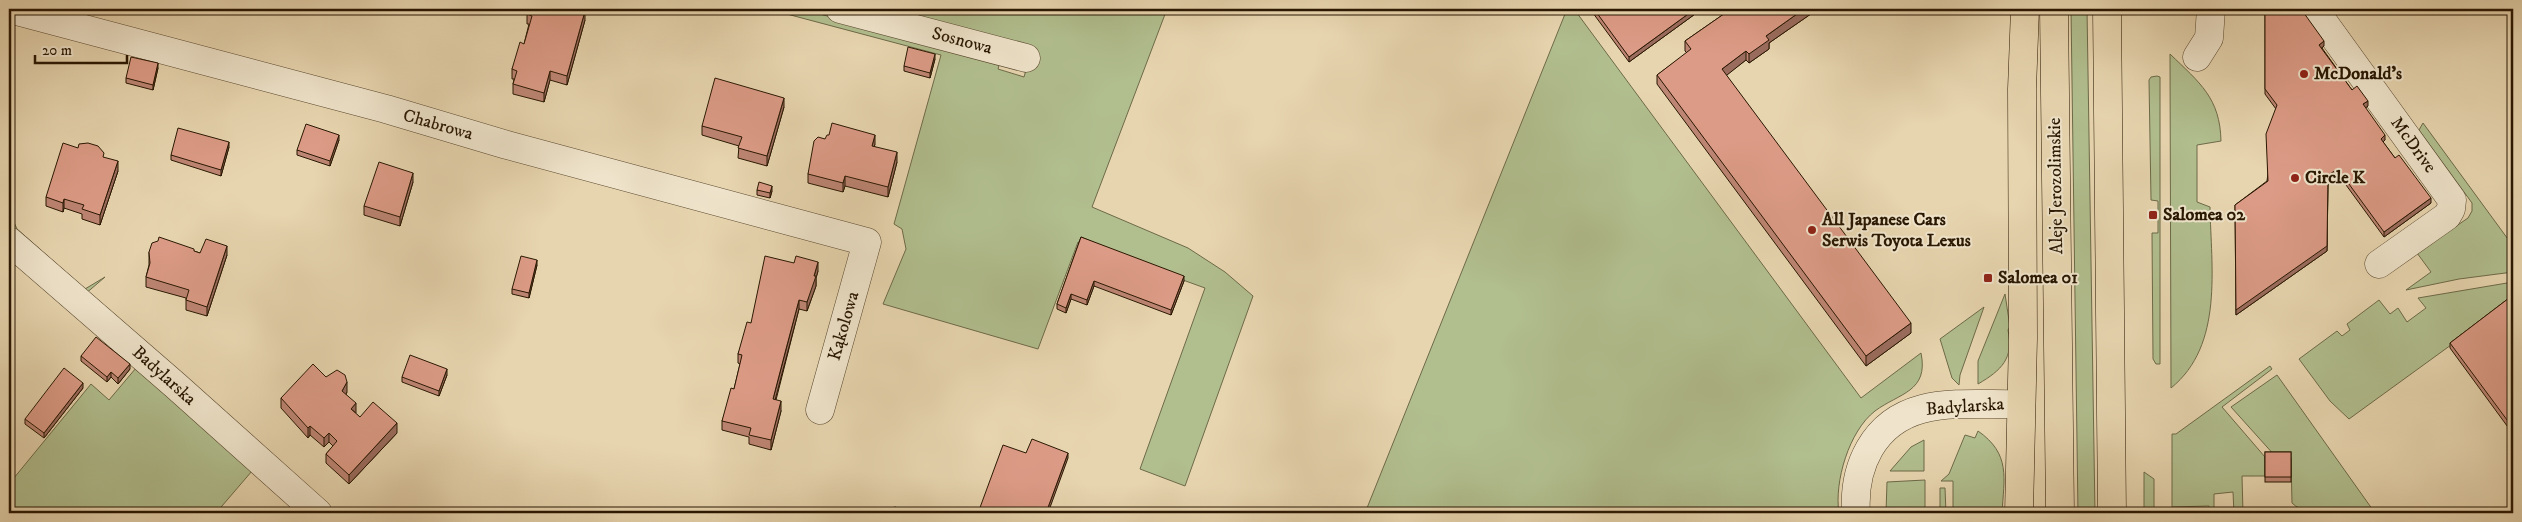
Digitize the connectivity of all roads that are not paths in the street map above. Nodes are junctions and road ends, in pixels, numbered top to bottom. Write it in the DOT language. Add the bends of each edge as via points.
graph roads {
  1 [pos="9,9"];
  2 [pos="840,9"];
  3 [pos="2025,9"];
  4 [pos="2054,9"];
  5 [pos="2106,9"];
  6 [pos="2211,9"];
  7 [pos="2314,9"];
  8 [pos="2197,57"];
  9 [pos="1026,58"];
  10 [pos="9,241"];
  11 [pos="867,242"];
  12 [pos="2380,264"];
  13 [pos="2021,404"];
  14 [pos="820,410"];
  15 [pos="318,513"];
  16 [pos="1856,513"];
  17 [pos="2019,513"];
  18 [pos="2060,513"];
  19 [pos="2112,513"];
  1 -- 11 [label="street, Chabrowa"];
  2 -- 9 [label="street, Sosnowa"];
  3 -- 13 [label="main road" via="2021,116"];
  4 -- 18 [label="main road, Aleje Jerozolimskie"];
  5 -- 19 [label="main road"];
  6 -- 8 [label="street" via="2209,38"];
  7 -- 12 [label="street, McDrive" via="2452,200 2447,216"];
  10 -- 15 [label="street, Badylarska"];
  11 -- 14 [label="street, Kąkolowa"];
  13 -- 16 [label="street, Badylarska" via="1929,408 1894,423 1870,448 1858,471"];
  13 -- 17 [label="main road"];
}
